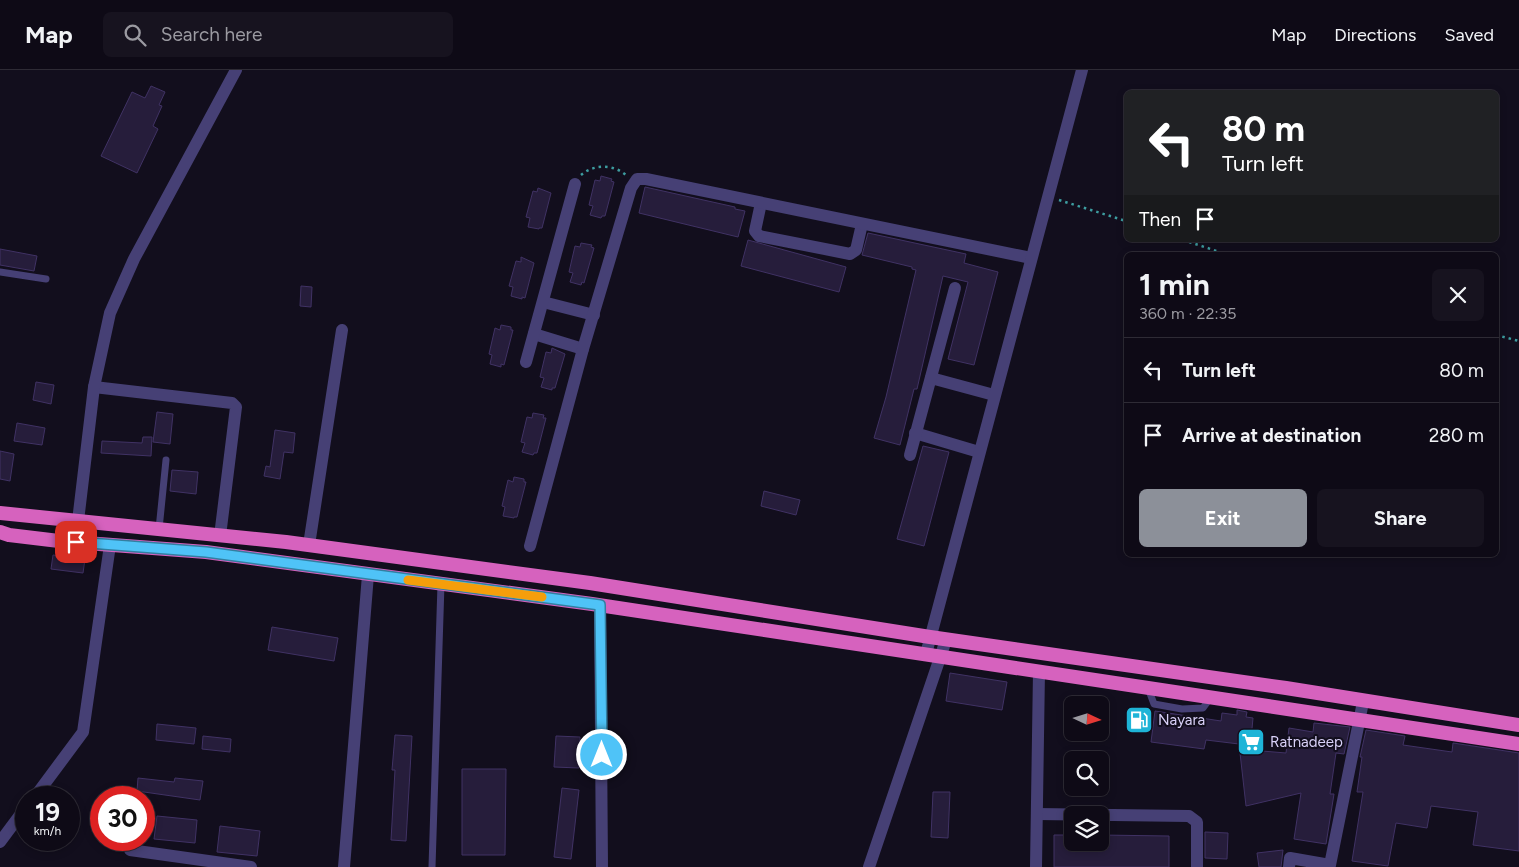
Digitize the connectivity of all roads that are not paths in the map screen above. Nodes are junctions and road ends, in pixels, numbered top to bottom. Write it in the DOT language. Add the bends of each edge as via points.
graph roads {
  1 [pos="236,70"];
  2 [pos="1082,70"];
  3 [pos="575,184"];
  4 [pos="761,203"];
  5 [pos="862,224"];
  6 [pos="1031,258"];
  7 [pos="0,272"];
  8 [pos="46,278"];
  9 [pos="955,288"];
  10 [pos="543,302"];
  11 [pos="594,315"];
  12 [pos="342,330"];
  13 [pos="534,334"];
  14 [pos="583,349"];
  15 [pos="526,362"];
  16 [pos="931,378"];
  17 [pos="94,387"];
  18 [pos="994,395"];
  19 [pos="916,433"];
  20 [pos="979,452"];
  21 [pos="910,455"];
  22 [pos="166,460"];
  23 [pos="0,513"];
  24 [pos="78,521"];
  25 [pos="159,529"];
  26 [pos="0,532"];
  27 [pos="220,536"];
  28 [pos="110,544"];
  29 [pos="309,545"];
  30 [pos="530,546"];
  31 [pos="368,575"];
  32 [pos="441,584"];
  33 [pos="600,605"];
  34 [pos="930,637"];
  35 [pos="946,640"];
  36 [pos="926,654"];
  37 [pos="942,657"];
  38 [pos="1039,671"];
  39 [pos="1363,702"];
  40 [pos="1360,720"];
  41 [pos="1519,725"];
  42 [pos="1519,744"];
  43 [pos="43,786"];
  44 [pos="1037,814"];
  45 [pos="15,822"];
  46 [pos="0,842"];
  47 [pos="137,851"];
  48 [pos="251,867"];
  49 [pos="344,867"];
  50 [pos="432,867"];
  51 [pos="602,867"];
  52 [pos="869,867"];
  53 [pos="1036,867"];
  54 [pos="1197,867"];
  55 [pos="1290,867"];
  1 -- 17 [label="street" via="134,259 110,313"];
  2 -- 6 [label="street"];
  3 -- 10 [label="street"];
  4 -- 5 [label="street"];
  4 -- 5 [label="street" via="757,235 788,242 853,254"];
  4 -- 11 [label="street" via="637,179"];
  5 -- 6 [label="street"];
  6 -- 18 [label="street"];
  7 -- 8 [label="lane"];
  9 -- 16 [label="street"];
  10 -- 11 [label="street"];
  10 -- 13 [label="street"];
  11 -- 14 [label="street"];
  12 -- 29 [label="street"];
  13 -- 14 [label="street"];
  13 -- 15 [label="street"];
  14 -- 30 [label="street"];
  16 -- 18 [label="street"];
  16 -- 19 [label="street"];
  17 -- 24 [label="street"];
  17 -- 27 [label="street" via="232,403 236,407"];
  18 -- 20 [label="street"];
  19 -- 20 [label="street"];
  19 -- 21 [label="street"];
  20 -- 34 [label="street"];
  22 -- 25 [label="lane"];
  23 -- 24 [label="highway"];
  24 -- 25 [label="highway"];
  25 -- 27 [label="highway"];
  26 -- 28 [label="highway"];
  27 -- 29 [label="highway"];
  28 -- 31 [label="highway" via="206,552"];
  28 -- 43 [label="street" via="83,732"];
  29 -- 34 [label="highway" via="590,584"];
  31 -- 32 [label="highway"];
  31 -- 49 [label="street"];
  32 -- 33 [label="highway"];
  32 -- 50 [label="lane"];
  33 -- 36 [label="highway"];
  33 -- 51 [label="street"];
  34 -- 35 [label="highway"];
  34 -- 36 [label="street"];
  35 -- 37 [label="street"];
  35 -- 39 [label="highway" via="1286,688"];
  36 -- 37 [label="highway"];
  37 -- 38 [label="highway"];
  37 -- 52 [label="street"];
  38 -- 40 [label="highway"];
  38 -- 44 [label="street"];
  39 -- 40 [label="street"];
  39 -- 41 [label="highway"];
  40 -- 42 [label="highway"];
  40 -- 55 [label="street" via="1330,865 1290,858"];
  44 -- 53 [label="street"];
  44 -- 54 [label="street" via="1190,816 1197,822"];
  45 -- 46 [label="street"];
  47 -- 48 [label="street"];
}
